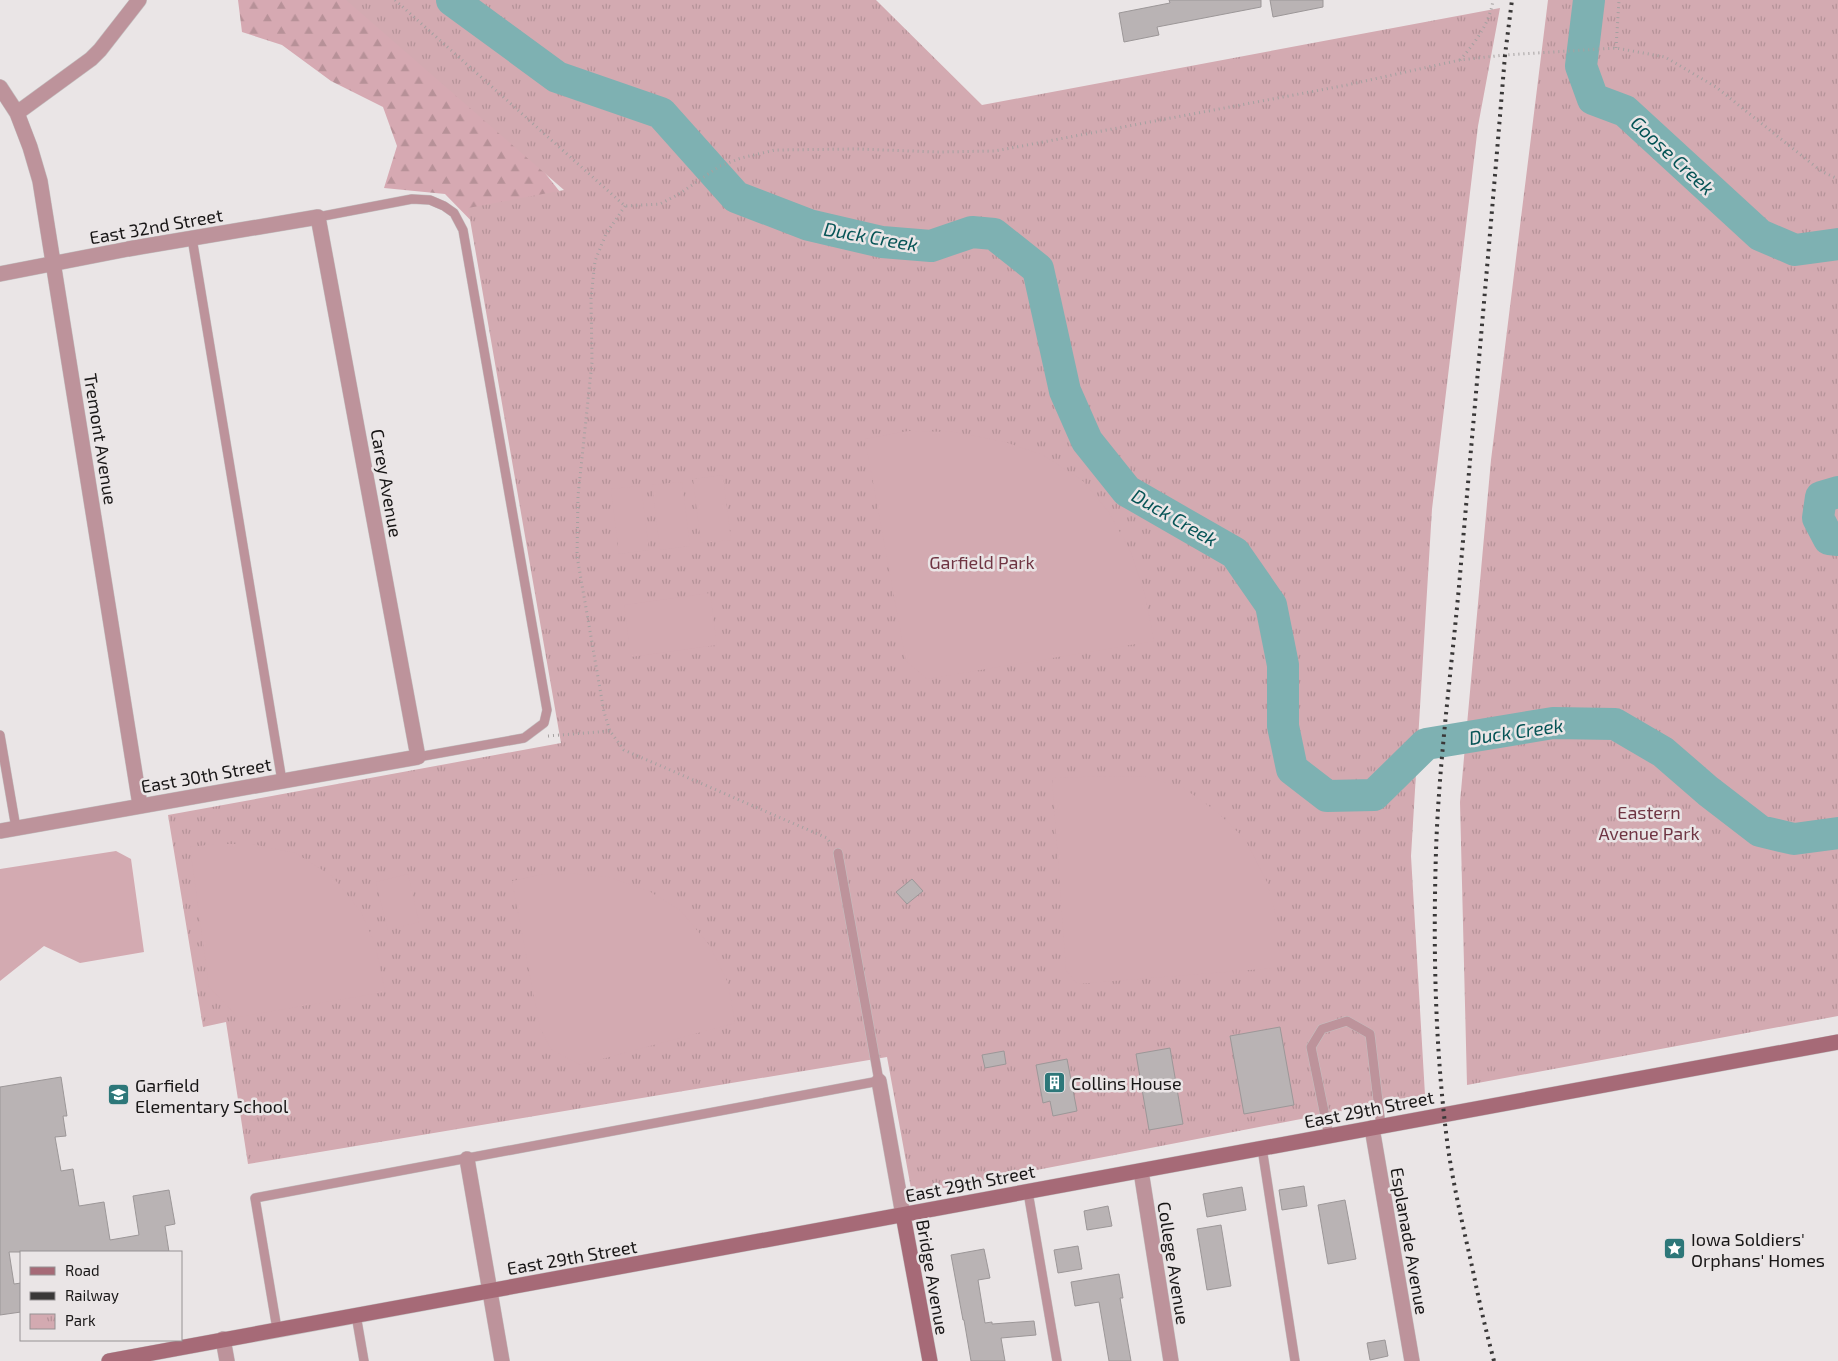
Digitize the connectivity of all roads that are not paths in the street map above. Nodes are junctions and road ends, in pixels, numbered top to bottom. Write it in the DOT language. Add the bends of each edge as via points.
graph roads {
  1 [pos="139,0"];
  2 [pos="0,87"];
  3 [pos="16,113"];
  4 [pos="318,216"];
  5 [pos="192,238"];
  6 [pos="54,264"];
  7 [pos="0,274"];
  8 [pos="0,735"];
  9 [pos="418,756"];
  10 [pos="282,780"];
  11 [pos="140,805"];
  12 [pos="16,828"];
  13 [pos="0,831"];
  14 [pos="838,853"];
  15 [pos="1838,1042"];
  16 [pos="879,1081"];
  17 [pos="1376,1127"];
  18 [pos="1329,1136"];
  19 [pos="1262,1148"];
  20 [pos="467,1159"];
  21 [pos="1141,1171"];
  22 [pos="1028,1192"];
  23 [pos="903,1215"];
  24 [pos="490,1292"];
  25 [pos="356,1315"];
  26 [pos="276,1329"];
  27 [pos="223,1339"];
  28 [pos="109,1361"];
  29 [pos="226,1361"];
  30 [pos="364,1361"];
  31 [pos="502,1361"];
  32 [pos="930,1361"];
  33 [pos="1057,1361"];
  34 [pos="1171,1361"];
  35 [pos="1294,1361"];
  36 [pos="1412,1361"];
  1 -- 3 [label="street" via="91,59"];
  2 -- 3 [label="street, Tremont Avenue"];
  3 -- 6 [label="street, Tremont Avenue" via="40,181"];
  4 -- 5 [label="street, East 32nd Street"];
  4 -- 9 [label="street, Carey Avenue"];
  4 -- 9 [label="lane" via="412,199 430,200 454,213 463,230 547,710 544,723 524,738"];
  5 -- 6 [label="street, East 32nd Street"];
  5 -- 10 [label="lane"];
  6 -- 7 [label="street, East 32nd Street"];
  6 -- 11 [label="street, Tremont Avenue"];
  8 -- 12 [label="lane"];
  9 -- 10 [label="street, East 30th Street"];
  10 -- 11 [label="street, East 30th Street"];
  11 -- 12 [label="street, East 30th Street"];
  12 -- 13 [label="street, East 30th Street"];
  14 -- 16 [label="lane"];
  15 -- 17 [label="street, East 29th Street"];
  16 -- 20 [label="lane"];
  16 -- 23 [label="street, Bridge Avenue"];
  17 -- 18 [label="street, East 29th Street"];
  17 -- 18 [label="lane" via="1370,1034 1347,1021 1322,1029 1311,1047"];
  17 -- 36 [label="street, Esplanade Avenue"];
  18 -- 19 [label="street, East 29th Street"];
  19 -- 21 [label="street, East 29th Street"];
  19 -- 35 [label="lane"];
  20 -- 24 [label="street"];
  20 -- 26 [label="lane" via="256,1198"];
  21 -- 22 [label="street, East 29th Street"];
  21 -- 34 [label="street, College Avenue"];
  22 -- 23 [label="street, East 29th Street"];
  22 -- 33 [label="lane"];
  23 -- 24 [label="street, East 29th Street"];
  23 -- 32 [label="street, Bridge Avenue"];
  24 -- 25 [label="street, East 29th Street"];
  24 -- 31 [label="street"];
  25 -- 26 [label="street, East 29th Street"];
  25 -- 30 [label="lane"];
  26 -- 27 [label="street, East 29th Street"];
  27 -- 28 [label="street, East 29th Street"];
  27 -- 29 [label="street"];
}
